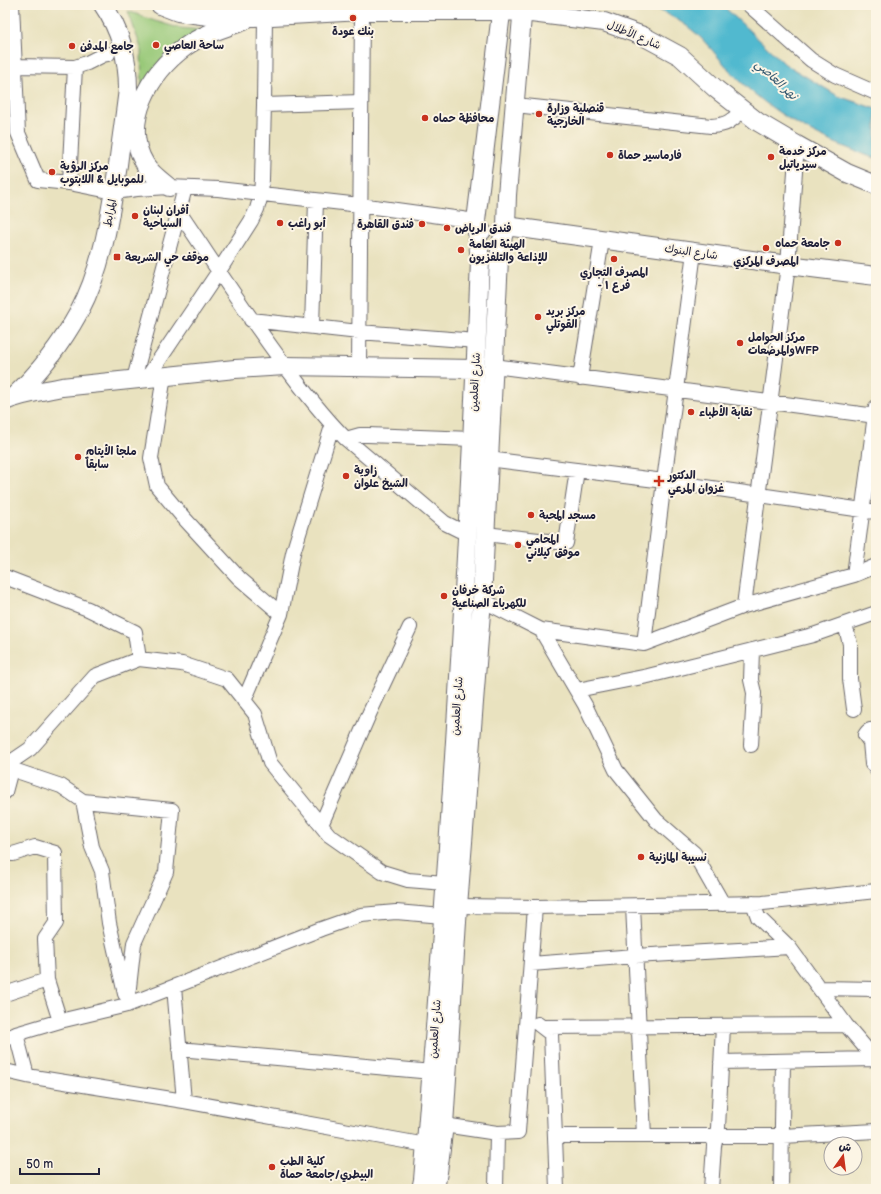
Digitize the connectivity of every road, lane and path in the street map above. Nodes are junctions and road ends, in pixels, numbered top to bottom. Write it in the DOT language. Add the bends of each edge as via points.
graph roads {
  1 [pos="12,5"];
  2 [pos="103,5"];
  3 [pos="160,5"];
  4 [pos="750,5"];
  5 [pos="179,8"];
  6 [pos="502,8"];
  7 [pos="523,8"];
  8 [pos="362,11"];
  9 [pos="259,16"];
  10 [pos="108,54"];
  11 [pos="15,66"];
  12 [pos="75,67"];
  13 [pos="876,93"];
  14 [pos="361,102"];
  15 [pos="264,105"];
  16 [pos="515,105"];
  17 [pos="743,110"];
  18 [pos="12,132"];
  19 [pos="797,145"];
  20 [pos="69,183"];
  21 [pos="876,185"];
  22 [pos="177,187"];
  23 [pos="114,192"];
  24 [pos="261,195"];
  25 [pos="316,201"];
  26 [pos="360,205"];
  27 [pos="178,212"];
  28 [pos="476,222"];
  29 [pos="506,226"];
  30 [pos="602,240"];
  31 [pos="694,252"];
  32 [pos="788,265"];
  33 [pos="219,271"];
  34 [pos="876,276"];
  35 [pos="251,320"];
  36 [pos="312,326"];
  37 [pos="359,332"];
  38 [pos="477,341"];
  39 [pos="285,366"];
  40 [pos="494,366"];
  41 [pos="358,367"];
  42 [pos="476,369"];
  43 [pos="148,378"];
  44 [pos="580,378"];
  45 [pos="676,390"];
  46 [pos="8,400"];
  47 [pos="770,402"];
  48 [pos="876,413"];
  49 [pos="332,426"];
  50 [pos="346,439"];
  51 [pos="472,439"];
  52 [pos="488,459"];
  53 [pos="577,470"];
  54 [pos="664,481"];
  55 [pos="759,495"];
  56 [pos="862,510"];
  57 [pos="876,512"];
  58 [pos="468,530"];
  59 [pos="485,534"];
  60 [pos="876,566"];
  61 [pos="854,575"];
  62 [pos="5,577"];
  63 [pos="482,600"];
  64 [pos="744,606"];
  65 [pos="876,613"];
  66 [pos="281,614"];
  67 [pos="845,624"];
  68 [pos="410,627"];
  69 [pos="541,630"];
  70 [pos="644,644"];
  71 [pos="752,650"];
  72 [pos="139,659"];
  73 [pos="576,690"];
  74 [pos="244,701"];
  75 [pos="854,709"];
  76 [pos="874,737"];
  77 [pos="751,745"];
  78 [pos="5,767"];
  79 [pos="876,769"];
  80 [pos="5,792"];
  81 [pos="83,801"];
  82 [pos="321,825"];
  83 [pos="5,853"];
  84 [pos="445,883"];
  85 [pos="876,891"];
  86 [pos="753,903"];
  87 [pos="723,904"];
  88 [pos="458,906"];
  89 [pos="633,906"];
  90 [pos="535,907"];
  91 [pos="443,916"];
  92 [pos="789,947"];
  93 [pos="635,956"];
  94 [pos="531,964"];
  95 [pos="47,980"];
  96 [pos="174,987"];
  97 [pos="819,988"];
  98 [pos="876,989"];
  99 [pos="5,994"];
  100 [pos="127,1005"];
  101 [pos="527,1016"];
  102 [pos="60,1021"];
  103 [pos="846,1024"];
  104 [pos="723,1026"];
  105 [pos="639,1027"];
  106 [pos="542,1028"];
  107 [pos="10,1037"];
  108 [pos="179,1049"];
  109 [pos="876,1060"];
  110 [pos="783,1061"];
  111 [pos="721,1062"];
  112 [pos="5,1071"];
  113 [pos="432,1072"];
  114 [pos="27,1076"];
  115 [pos="184,1101"];
  116 [pos="444,1125"];
  117 [pos="876,1131"];
  118 [pos="497,1133"];
  119 [pos="555,1136"];
  120 [pos="644,1136"];
  121 [pos="716,1136"];
  122 [pos="782,1136"];
  123 [pos="426,1145"];
  124 [pos="421,1189"];
  125 [pos="435,1189"];
  126 [pos="496,1189"];
  127 [pos="557,1189"];
  128 [pos="711,1189"];
  129 [pos="781,1189"];
  1 -- 11 [label="street"];
  2 -- 23 [label="main road, المرابط" via="122,42 128,73"];
  3 -- 5 [label="main road, شارع الأطلال"];
  4 -- 13 [label="street" via="817,65"];
  5 -- 9 [label="main road, شارع الأطلال" via="209,16"];
  6 -- 7 [label="main road, شارع الأطلال"];
  6 -- 8 [label="main road, شارع الأطلال"];
  6 -- 28 [label="main road, شارع العلمين"];
  7 -- 16 [label="main road, شارع العلمين"];
  7 -- 17 [label="main road, شارع الأطلال" via="604,22 643,36 680,56"];
  8 -- 9 [label="main road, شارع الأطلال"];
  8 -- 14 [label="street"];
  9 -- 15 [label="street"];
  9 -- 22 [label="main road" via="215,30 186,46 162,68 144,96 139,112 136,140 140,154 156,178"];
  10 -- 12 [label="street"];
  11 -- 12 [label="street"];
  11 -- 18 [label="street"];
  12 -- 20 [label="street"];
  14 -- 15 [label="street"];
  14 -- 26 [label="street"];
  15 -- 24 [label="street"];
  16 -- 17 [label="street" via="711,126 730,122"];
  16 -- 29 [label="main road, شارع العلمين"];
  17 -- 19 [label="main road, شارع الأطلال"];
  18 -- 20 [label="street" via="38,180"];
  19 -- 21 [label="main road, شارع الأطلال" via="847,173"];
  19 -- 32 [label="street"];
  20 -- 23 [label="street"];
  22 -- 23 [label="street"];
  22 -- 24 [label="street"];
  22 -- 27 [label="street"];
  23 -- 46 [label="main road, المرابط" via="97,270 79,311 52,355"];
  24 -- 25 [label="street"];
  24 -- 33 [label="street" via="251,221"];
  25 -- 26 [label="street"];
  25 -- 36 [label="street"];
  26 -- 28 [label="street"];
  26 -- 37 [label="street"];
  27 -- 33 [label="street"];
  27 -- 43 [label="street"];
  28 -- 29 [label="main road" via="480,230 489,235 499,233"];
  28 -- 38 [label="main road, شارع العلمين" via="480,261"];
  29 -- 30 [label="main road, شارع البنوك"];
  29 -- 40 [label="main road, شارع العلمين" via="499,259"];
  30 -- 31 [label="main road, شارع البنوك"];
  30 -- 44 [label="street"];
  31 -- 32 [label="main road, شارع البنوك"];
  31 -- 45 [label="street"];
  32 -- 34 [label="main road, شارع البنوك"];
  32 -- 47 [label="street"];
  33 -- 35 [label="street"];
  33 -- 43 [label="street"];
  35 -- 36 [label="street"];
  35 -- 39 [label="street"];
  36 -- 37 [label="street"];
  37 -- 38 [label="street"];
  37 -- 41 [label="street"];
  38 -- 42 [label="main road, شارع العلمين"];
  39 -- 41 [label="main road"];
  39 -- 43 [label="main road"];
  39 -- 49 [label="street"];
  40 -- 44 [label="street"];
  40 -- 52 [label="main road, شارع العلمين"];
  41 -- 42 [label="main road"];
  42 -- 51 [label="main road, شارع العلمين"];
  43 -- 46 [label="main road" via="62,388"];
  43 -- 66 [label="street" via="151,458 157,486 240,578"];
  44 -- 45 [label="street"];
  45 -- 47 [label="street"];
  45 -- 54 [label="street"];
  47 -- 48 [label="street"];
  47 -- 55 [label="street"];
  48 -- 56 [label="street"];
  49 -- 50 [label="street"];
  49 -- 66 [label="street" via="293,553"];
  50 -- 51 [label="street" via="360,435"];
  50 -- 58 [label="street" via="445,523 460,530"];
  51 -- 58 [label="main road, شارع العلمين"];
  52 -- 53 [label="street"];
  52 -- 59 [label="main road, شارع العلمين"];
  53 -- 54 [label="street"];
  53 -- 59 [label="street" via="566,543"];
  54 -- 55 [label="street"];
  54 -- 70 [label="street"];
  55 -- 56 [label="street"];
  55 -- 64 [label="street"];
  56 -- 57 [label="street"];
  56 -- 61 [label="street"];
  58 -- 84 [label="main road, شارع العلمين"];
  59 -- 63 [label="main road, شارع العلمين"];
  60 -- 61 [label="street"];
  61 -- 64 [label="street"];
  62 -- 72 [label="street" via="88,609 135,632"];
  63 -- 69 [label="street"];
  63 -- 88 [label="main road, شارع العلمين"];
  64 -- 70 [label="street"];
  65 -- 67 [label="street"];
  66 -- 74 [label="street"];
  67 -- 71 [label="street"];
  67 -- 75 [label="street" via="850,644 850,679"];
  68 -- 82 [label="street"];
  69 -- 70 [label="street"];
  69 -- 73 [label="street"];
  71 -- 73 [label="street" via="648,676"];
  71 -- 77 [label="street" via="751,680 754,693"];
  72 -- 74 [label="street" via="182,664 228,680"];
  72 -- 78 [label="street" via="95,676 30,750"];
  73 -- 87 [label="street" via="616,770 656,820 694,853"];
  74 -- 82 [label="street" via="255,714 270,763"];
  76 -- 79 [label="street" via="872,764"];
  78 -- 80 [label="street" via="9,776"];
  78 -- 81 [label="street" via="61,786"];
  81 -- 100 [label="street" via="92,847 102,871 109,923"];
  81 -- 100 [label="street" via="172,810 166,872 134,943"];
  82 -- 84 [label="street" via="329,835 382,872 408,880"];
  83 -- 95 [label="street" via="13,854 35,847 55,853 56,923 45,939"];
  84 -- 91 [label="main road, شارع العلمين"];
  85 -- 86 [label="street"];
  86 -- 87 [label="street"];
  86 -- 92 [label="street" via="758,917"];
  87 -- 89 [label="street"];
  88 -- 90 [label="street"];
  88 -- 116 [label="main road, شارع العلمين"];
  89 -- 90 [label="street"];
  89 -- 93 [label="street"];
  90 -- 94 [label="street"];
  91 -- 96 [label="street" via="396,912 361,915"];
  91 -- 113 [label="main road, شارع العلمين"];
  92 -- 93 [label="street"];
  92 -- 97 [label="street"];
  93 -- 94 [label="street"];
  93 -- 105 [label="street"];
  94 -- 101 [label="street"];
  95 -- 99 [label="street"];
  95 -- 102 [label="street"];
  96 -- 100 [label="street"];
  96 -- 108 [label="street"];
  97 -- 98 [label="street"];
  97 -- 103 [label="street"];
  100 -- 102 [label="street"];
  101 -- 106 [label="street"];
  101 -- 118 [label="street" via="518,1132"];
  102 -- 107 [label="street"];
  103 -- 104 [label="street"];
  103 -- 109 [label="street"];
  104 -- 105 [label="street"];
  104 -- 111 [label="street"];
  105 -- 106 [label="street"];
  105 -- 120 [label="street"];
  106 -- 119 [label="street" via="551,1034"];
  107 -- 114 [label="street"];
  108 -- 113 [label="street"];
  108 -- 115 [label="street"];
  109 -- 110 [label="street"];
  110 -- 111 [label="street"];
  110 -- 122 [label="street"];
  111 -- 121 [label="street"];
  112 -- 114 [label="street"];
  113 -- 123 [label="main road, شارع العلمين"];
  114 -- 115 [label="street"];
  115 -- 123 [label="street"];
  116 -- 118 [label="street"];
  116 -- 125 [label="main road, شارع العلمين"];
  117 -- 122 [label="street"];
  118 -- 126 [label="street"];
  119 -- 120 [label="street"];
  119 -- 127 [label="street"];
  120 -- 121 [label="street"];
  121 -- 122 [label="street"];
  121 -- 128 [label="street"];
  122 -- 129 [label="street"];
  123 -- 124 [label="main road, شارع العلمين"];
}
